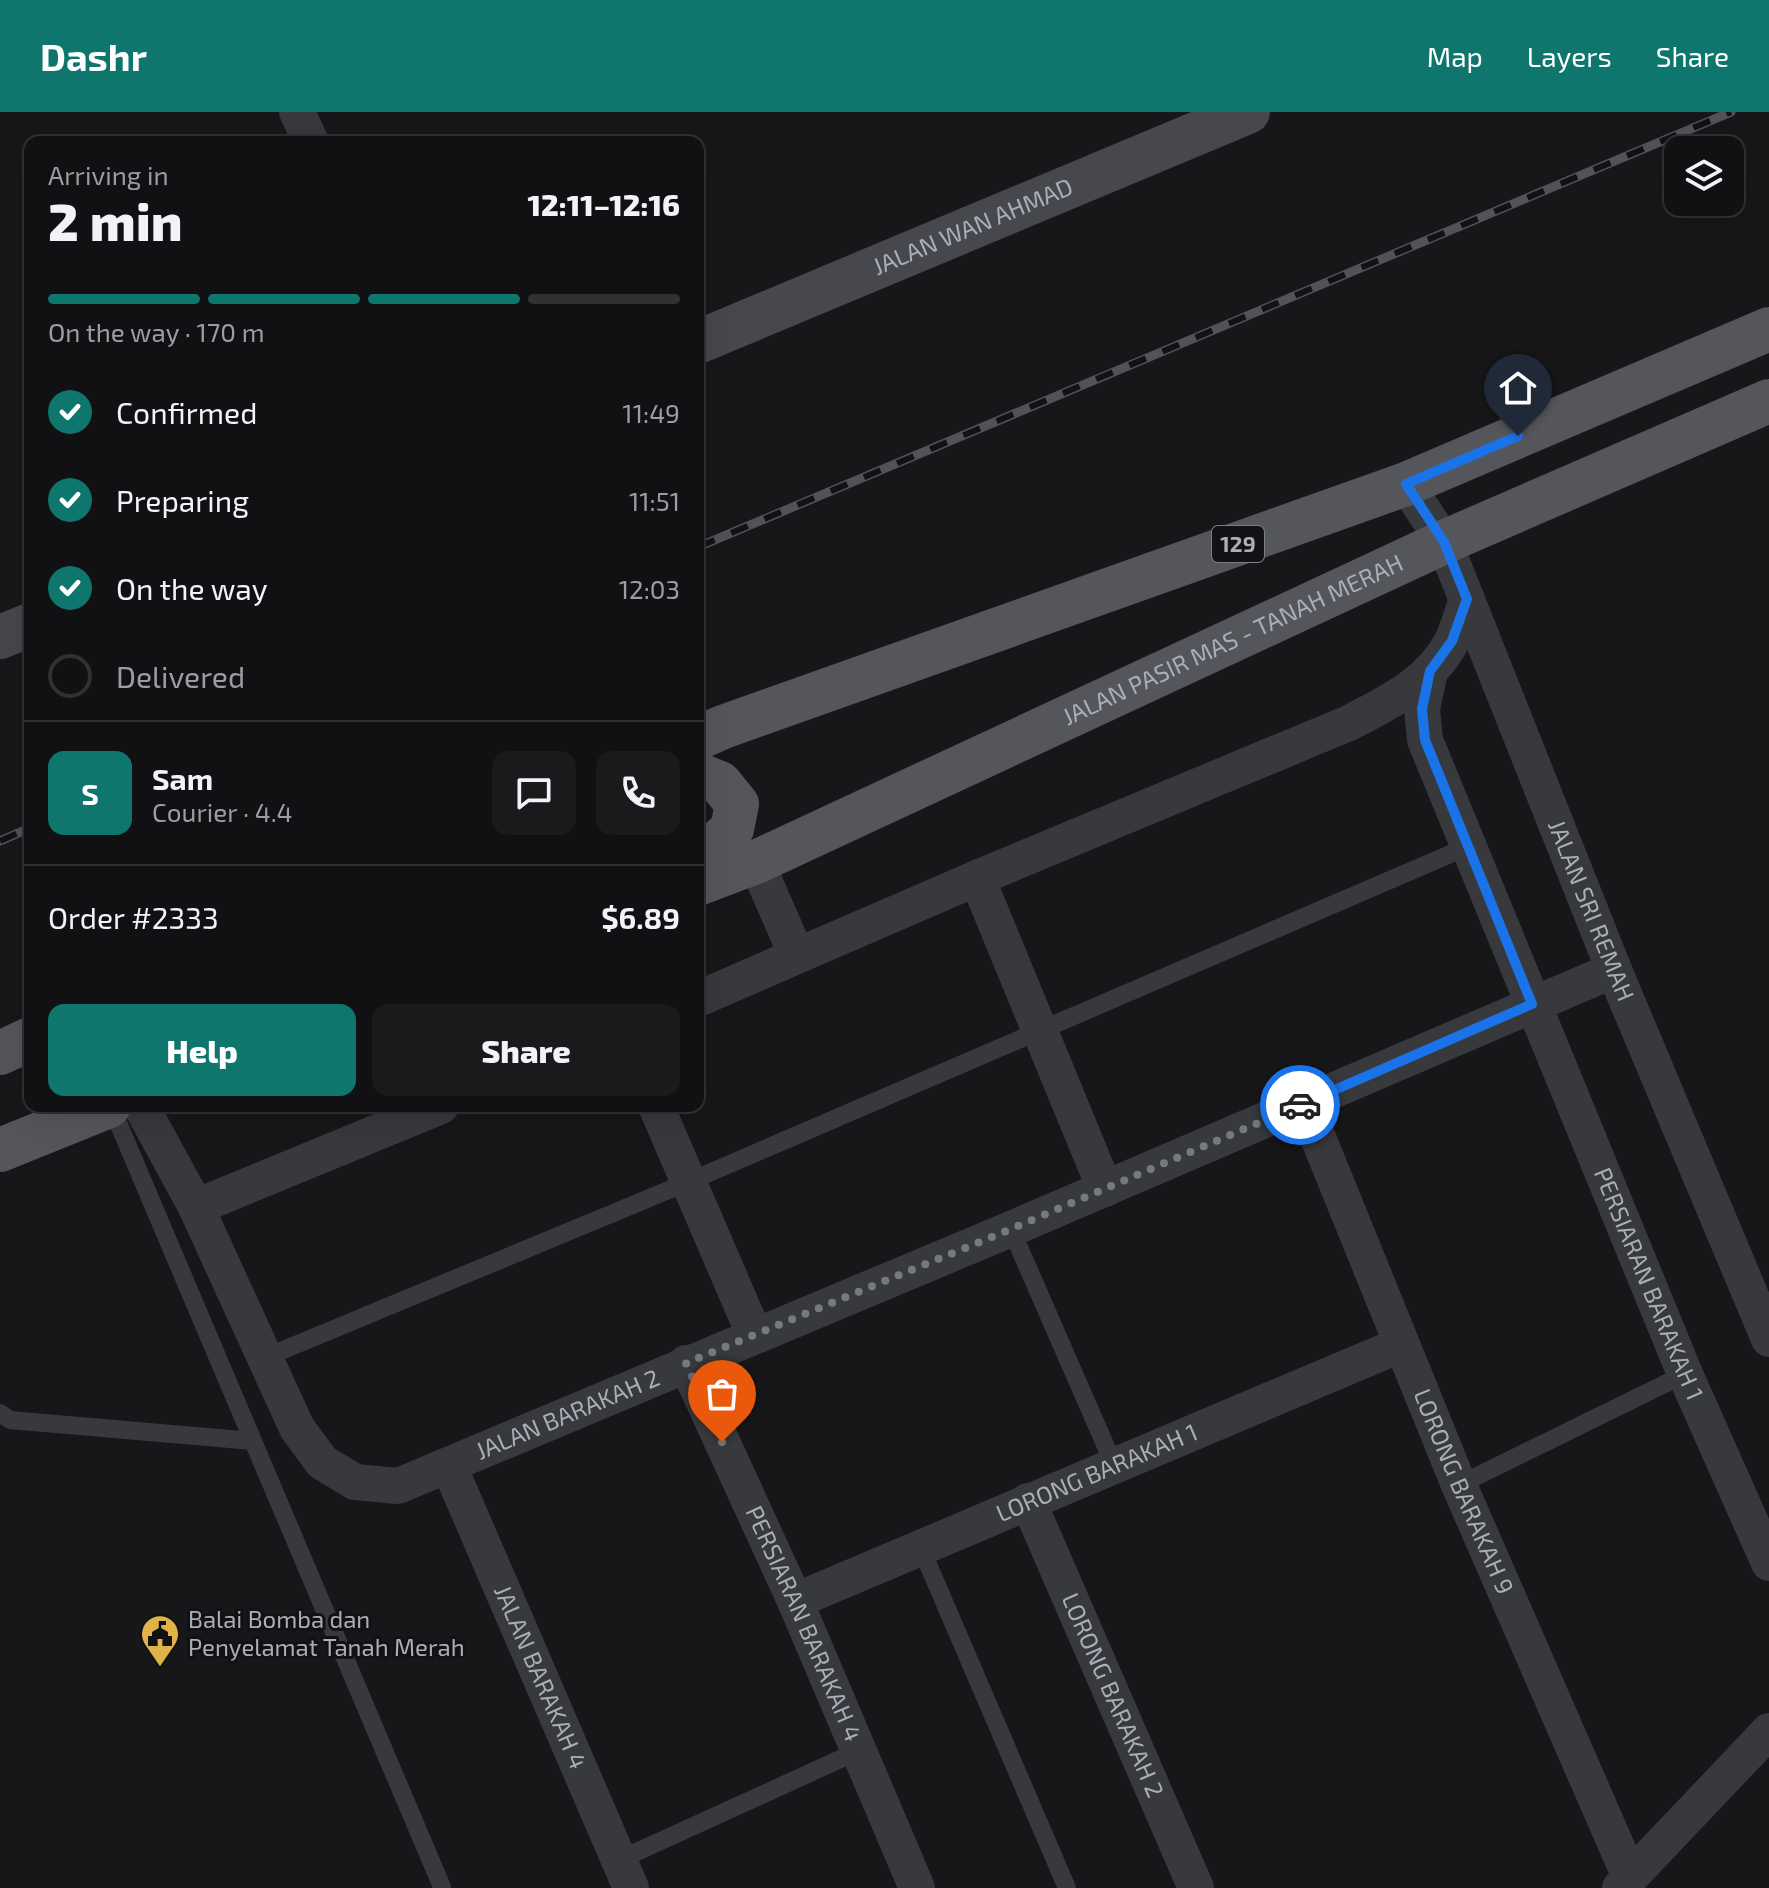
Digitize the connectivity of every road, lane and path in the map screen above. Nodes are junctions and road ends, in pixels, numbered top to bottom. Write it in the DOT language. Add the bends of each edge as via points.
graph roads {
  1 [pos="297,112"];
  2 [pos="1248,112"];
  3 [pos="308,136"];
  4 [pos="1769,329"];
  5 [pos="704,339"];
  6 [pos="1769,401"];
  7 [pos="1406,484"];
  8 [pos="1444,542"];
  9 [pos="1467,599"];
  10 [pos="24,627"];
  11 [pos="0,637"];
  12 [pos="1430,671"];
  13 [pos="704,735"];
  14 [pos="704,776"];
  15 [pos="1469,846"];
  16 [pos="704,855"];
  17 [pos="756,862"];
  18 [pos="977,878"];
  19 [pos="704,882"];
  20 [pos="797,956"];
  21 [pos="1614,970"];
  22 [pos="704,996"];
  23 [pos="1532,1004"];
  24 [pos="1040,1029"];
  25 [pos="24,1042"];
  26 [pos="0,1053"];
  27 [pos="1304,1103"];
  28 [pos="95,1112"];
  29 [pos="113,1112"];
  30 [pos="144,1112"];
  31 [pos="426,1112"];
  32 [pos="659,1112"];
  33 [pos="0,1150"];
  34 [pos="688,1182"];
  35 [pos="1105,1189"];
  36 [pos="196,1207"];
  37 [pos="1011,1229"];
  38 [pos="754,1334"];
  39 [pos="1769,1339"];
  40 [pos="1400,1345"];
  41 [pos="264,1358"];
  42 [pos="686,1363"];
  43 [pos="1685,1374"];
  44 [pos="0,1413"];
  45 [pos="253,1441"];
  46 [pos="1114,1465"];
  47 [pos="449,1466"];
  48 [pos="1459,1485"];
  49 [pos="1028,1501"];
  50 [pos="921,1548"];
  51 [pos="1769,1563"];
  52 [pos="795,1601"];
  53 [pos="1769,1731"];
  54 [pos="858,1751"];
  55 [pos="625,1874"];
  56 [pos="1625,1882"];
  57 [pos="442,1887"];
  58 [pos="917,1888"];
  59 [pos="1067,1888"];
  60 [pos="1196,1888"];
  1 -- 3 [label="street"];
  2 -- 5 [label="street, JALAN WAN AHMAD"];
  4 -- 7 [label="main road, 129"];
  6 -- 8 [label="main road, JALAN PASIR MAS - TANAH MERAH"];
  7 -- 8 [label="street, JALAN SRI REMAH"];
  7 -- 13 [label="main road, 129"];
  8 -- 9 [label="street, JALAN SRI REMAH"];
  8 -- 17 [label="main road, JALAN PASIR MAS - TANAH MERAH"];
  9 -- 12 [label="street" via="1452,641"];
  9 -- 21 [label="street, JALAN SRI REMAH"];
  10 -- 11 [label="street"];
  12 -- 15 [label="street, PERSIARAN BARAKAH 1" via="1422,709 1425,740"];
  12 -- 18 [label="street" via="1402,695 1349,723"];
  14 -- 16 [label="main road" via="720,783 737,804 732,829"];
  15 -- 23 [label="street, PERSIARAN BARAKAH 1"];
  15 -- 24 [label="lane"];
  17 -- 19 [label="main road, JALAN PASIR MAS - TANAH MERAH"];
  17 -- 20 [label="street"];
  18 -- 20 [label="street"];
  18 -- 24 [label="street"];
  20 -- 22 [label="street"];
  21 -- 23 [label="street, JALAN BARAKAH 2"];
  21 -- 39 [label="street, JALAN SRI REMAH"];
  23 -- 27 [label="street, JALAN BARAKAH 2"];
  23 -- 43 [label="street, PERSIARAN BARAKAH 1"];
  24 -- 34 [label="lane"];
  24 -- 35 [label="street"];
  25 -- 26 [label="main road"];
  27 -- 35 [label="street, JALAN BARAKAH 2"];
  27 -- 40 [label="street, LORONG BARAKAH 9"];
  28 -- 33 [label="main road"];
  29 -- 45 [label="lane"];
  30 -- 36 [label="street"];
  31 -- 36 [label="street"];
  32 -- 34 [label="street"];
  34 -- 38 [label="street"];
  34 -- 41 [label="lane"];
  35 -- 37 [label="street, JALAN BARAKAH 2"];
  36 -- 41 [label="street"];
  37 -- 38 [label="street, JALAN BARAKAH 2"];
  37 -- 46 [label="lane"];
  38 -- 42 [label="street, JALAN BARAKAH 2"];
  40 -- 46 [label="street, LORONG BARAKAH 1"];
  40 -- 48 [label="street, LORONG BARAKAH 9"];
  41 -- 47 [label="street, JALAN BARAKAH 2" via="297,1428 322,1462 355,1482 398,1486"];
  42 -- 47 [label="street, JALAN BARAKAH 2"];
  42 -- 52 [label="street, PERSIARAN BARAKAH 4"];
  43 -- 48 [label="lane"];
  43 -- 51 [label="street, PERSIARAN BARAKAH 1"];
  44 -- 45 [label="lane" via="10,1420"];
  45 -- 57 [label="lane"];
  46 -- 49 [label="street, LORONG BARAKAH 1"];
  47 -- 55 [label="street, JALAN BARAKAH 4"];
  48 -- 56 [label="street, LORONG BARAKAH 9"];
  49 -- 50 [label="street, LORONG BARAKAH 1"];
  49 -- 60 [label="street, LORONG BARAKAH 2"];
  50 -- 52 [label="street, LORONG BARAKAH 1"];
  50 -- 59 [label="lane"];
  52 -- 54 [label="street, PERSIARAN BARAKAH 4"];
  53 -- 56 [label="street"];
  54 -- 55 [label="lane"];
  54 -- 58 [label="street, PERSIARAN BARAKAH 4"];
}
